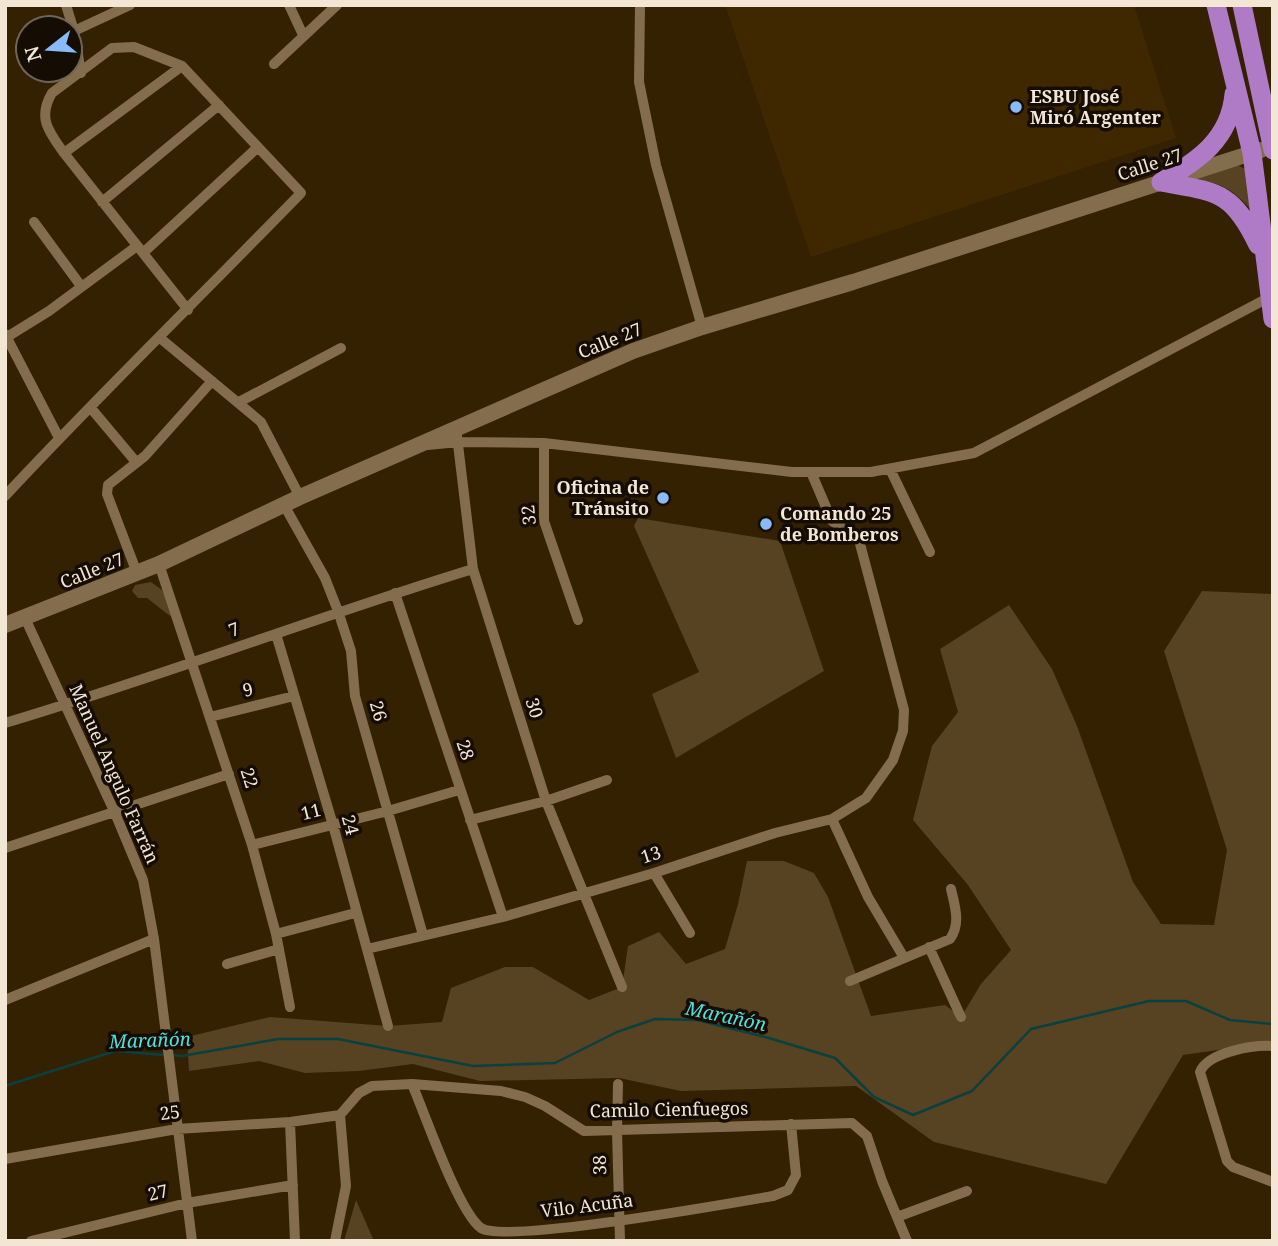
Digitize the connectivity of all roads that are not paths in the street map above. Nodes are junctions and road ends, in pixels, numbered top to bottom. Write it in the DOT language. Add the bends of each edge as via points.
graph roads {
  1 [pos="130,5"];
  2 [pos="289,5"];
  3 [pos="337,5"];
  4 [pos="640,5"];
  5 [pos="1216,5"];
  6 [pos="1242,5"];
  7 [pos="84,26"];
  8 [pos="303,35"];
  9 [pos="1256,63"];
  10 [pos="274,64"];
  11 [pos="182,66"];
  12 [pos="84,71"];
  13 [pos="1235,79"];
  14 [pos="65,84"];
  15 [pos="1273,89"];
  16 [pos="219,105"];
  17 [pos="258,147"];
  18 [pos="1273,148"];
  19 [pos="64,153"];
  20 [pos="1252,153"];
  21 [pos="1161,182"];
  22 [pos="102,202"];
  23 [pos="34,222"];
  24 [pos="140,250"];
  25 [pos="1265,259"];
  26 [pos="81,286"];
  27 [pos="1270,296"];
  28 [pos="188,310"];
  29 [pos="1273,319"];
  30 [pos="702,327"];
  31 [pos="6,336"];
  32 [pos="160,338"];
  33 [pos="341,348"];
  34 [pos="212,381"];
  35 [pos="239,402"];
  36 [pos="90,407"];
  37 [pos="456,435"];
  38 [pos="59,438"];
  39 [pos="544,443"];
  40 [pos="136,462"];
  41 [pos="890,469"];
  42 [pos="811,472"];
  43 [pos="5,495"];
  44 [pos="300,497"];
  45 [pos="284,505"];
  46 [pos="930,552"];
  47 [pos="159,564"];
  48 [pos="473,569"];
  49 [pos="138,573"];
  50 [pos="395,593"];
  51 [pos="338,611"];
  52 [pos="25,618"];
  53 [pos="578,620"];
  54 [pos="5,625"];
  55 [pos="276,634"];
  56 [pos="193,663"];
  57 [pos="294,696"];
  58 [pos="65,705"];
  59 [pos="210,717"];
  60 [pos="5,723"];
  61 [pos="229,774"];
  62 [pos="607,780"];
  63 [pos="459,790"];
  64 [pos="546,801"];
  65 [pos="388,811"];
  66 [pos="115,813"];
  67 [pos="832,819"];
  68 [pos="470,820"];
  69 [pos="333,825"];
  70 [pos="252,845"];
  71 [pos="5,848"];
  72 [pos="654,873"];
  73 [pos="951,889"];
  74 [pos="585,894"];
  75 [pos="355,913"];
  76 [pos="503,917"];
  77 [pos="690,933"];
  78 [pos="276,934"];
  79 [pos="423,935"];
  80 [pos="154,939"];
  81 [pos="929,947"];
  82 [pos="279,949"];
  83 [pos="367,949"];
  84 [pos="903,957"];
  85 [pos="227,964"];
  86 [pos="849,981"];
  87 [pos="622,987"];
  88 [pos="5,1000"];
  89 [pos="290,1007"];
  90 [pos="961,1017"];
  91 [pos="387,1026"];
  92 [pos="1273,1046"];
  93 [pos="412,1084"];
  94 [pos="618,1084"];
  95 [pos="340,1115"];
  96 [pos="290,1122"];
  97 [pos="792,1124"];
  98 [pos="177,1129"];
  99 [pos="617,1131"];
  100 [pos="5,1159"];
  101 [pos="1273,1182"];
  102 [pos="293,1185"];
  103 [pos="967,1191"];
  104 [pos="187,1203"];
  105 [pos="897,1217"];
  106 [pos="618,1221"];
  107 [pos="82,1235"];
  108 [pos="32,1241"];
  109 [pos="192,1241"];
  110 [pos="295,1241"];
  111 [pos="335,1241"];
  112 [pos="621,1241"];
  113 [pos="907,1241"];
  1 -- 7 [label="street"];
  2 -- 8 [label="street"];
  3 -- 8 [label="street"];
  4 -- 30 [label="street" via="639,82 656,165"];
  5 -- 13 [label="highway"];
  6 -- 9 [label="highway"];
  8 -- 10 [label="street"];
  9 -- 15 [label="highway"];
  9 -- 18 [label="highway"];
  11 -- 12 [label="street" via="122,46 112,48"];
  11 -- 16 [label="street"];
  11 -- 19 [label="street"];
  13 -- 20 [label="highway"];
  13 -- 21 [label="highway" via="1232,113 1222,133 1190,165"];
  14 -- 19 [label="street" via="52,93 44,115 49,133"];
  16 -- 17 [label="street"];
  16 -- 22 [label="street"];
  17 -- 24 [label="street"];
  17 -- 28 [label="street" via="301,193"];
  18 -- 20 [label="main road, Calle 27"];
  19 -- 22 [label="street"];
  20 -- 21 [label="main road, Calle 27"];
  20 -- 25 [label="highway"];
  21 -- 25 [label="highway" via="1217,193 1231,203 1248,223"];
  21 -- 30 [label="main road, Calle 27"];
  22 -- 24 [label="street"];
  23 -- 26 [label="street"];
  24 -- 26 [label="street"];
  24 -- 28 [label="street"];
  25 -- 27 [label="highway"];
  26 -- 31 [label="street"];
  27 -- 29 [label="highway"];
  27 -- 41 [label="street" via="974,453"];
  28 -- 32 [label="street"];
  30 -- 37 [label="main road, Calle 27" via="633,351"];
  31 -- 38 [label="street"];
  32 -- 34 [label="street"];
  32 -- 36 [label="street"];
  33 -- 35 [label="street"];
  34 -- 35 [label="street"];
  34 -- 40 [label="street"];
  35 -- 44 [label="street" via="261,422"];
  36 -- 38 [label="street"];
  36 -- 40 [label="street"];
  37 -- 39 [label="street"];
  37 -- 44 [label="main road, Calle 27" via="415,446"];
  37 -- 48 [label="street, 30"];
  38 -- 43 [label="street"];
  39 -- 42 [label="street"];
  39 -- 53 [label="street, 32" via="544,521"];
  40 -- 49 [label="street" via="108,485 107,495"];
  41 -- 42 [label="street"];
  41 -- 46 [label="street"];
  42 -- 67 [label="street, 13" via="832,520 859,540 904,710 903,731 893,760 866,798"];
  44 -- 45 [label="main road, Calle 27"];
  45 -- 47 [label="main road, Calle 27"];
  45 -- 51 [label="street, 26"];
  47 -- 49 [label="main road, Calle 27"];
  47 -- 56 [label="street, 22"];
  48 -- 50 [label="street, 7"];
  48 -- 64 [label="street, 30"];
  49 -- 52 [label="main road, Calle 27"];
  50 -- 51 [label="street, 7"];
  50 -- 63 [label="street, 28"];
  51 -- 55 [label="street, 7"];
  51 -- 65 [label="street, 26" via="351,651 355,696"];
  52 -- 54 [label="main road, Calle 27"];
  52 -- 58 [label="street, Manuel Angulo Farrán"];
  55 -- 56 [label="street, 7"];
  55 -- 57 [label="street, 24"];
  56 -- 58 [label="street, 7"];
  56 -- 59 [label="street, 22"];
  57 -- 59 [label="street, 9"];
  57 -- 69 [label="street, 24"];
  58 -- 60 [label="street, 7"];
  58 -- 66 [label="street, Manuel Angulo Farrán"];
  59 -- 61 [label="street, 22"];
  61 -- 66 [label="street"];
  61 -- 70 [label="street, 22"];
  62 -- 64 [label="street"];
  63 -- 65 [label="street, 11"];
  63 -- 68 [label="street, 28"];
  64 -- 68 [label="street"];
  64 -- 74 [label="street, 30"];
  65 -- 69 [label="street, 11"];
  65 -- 79 [label="street, 26"];
  66 -- 71 [label="street"];
  66 -- 80 [label="street, Manuel Angulo Farrán" via="143,880"];
  67 -- 72 [label="street, 13"];
  67 -- 84 [label="street" via="868,897"];
  68 -- 76 [label="street, 28"];
  69 -- 70 [label="street, 11"];
  69 -- 75 [label="street, 24"];
  70 -- 78 [label="street, 22"];
  72 -- 74 [label="street, 13"];
  72 -- 77 [label="street"];
  73 -- 81 [label="street" via="955,931 950,939"];
  74 -- 76 [label="street, 13"];
  74 -- 87 [label="street, 30"];
  75 -- 78 [label="street"];
  75 -- 83 [label="street, 24"];
  76 -- 79 [label="street, 13"];
  78 -- 82 [label="street, 22"];
  79 -- 83 [label="street, 13"];
  80 -- 88 [label="street"];
  80 -- 98 [label="street, Manuel Angulo Farrán"];
  81 -- 84 [label="street"];
  81 -- 90 [label="street"];
  82 -- 85 [label="street"];
  82 -- 89 [label="street, 22"];
  83 -- 91 [label="street, 24"];
  84 -- 86 [label="street"];
  92 -- 101 [label="street" via="1211,1058 1200,1072 1227,1161"];
  93 -- 95 [label="street, Camilo Cienfuegos" via="372,1086 359,1093"];
  93 -- 99 [label="street, Camilo Cienfuegos" via="500,1091 545,1106 584,1131"];
  93 -- 106 [label="street, Vilo Acuña" via="463,1206 482,1228 502,1233"];
  94 -- 99 [label="street, 38"];
  95 -- 96 [label="street, 25"];
  95 -- 111 [label="street" via="346,1186"];
  96 -- 98 [label="street, 25"];
  96 -- 102 [label="street"];
  97 -- 99 [label="street, Camilo Cienfuegos"];
  97 -- 105 [label="street, Camilo Cienfuegos" via="852,1123 867,1136"];
  97 -- 106 [label="street, Vilo Acuña" via="796,1175 788,1190"];
  98 -- 100 [label="street, 25"];
  98 -- 104 [label="street, Manuel Angulo Farrán"];
  99 -- 106 [label="street, 38"];
  102 -- 104 [label="street, 27"];
  102 -- 110 [label="street"];
  103 -- 105 [label="street"];
  104 -- 107 [label="street, 27"];
  104 -- 109 [label="street, Manuel Angulo Farrán"];
  105 -- 113 [label="street"];
  106 -- 112 [label="street, 38"];
  107 -- 108 [label="street, 27"];
}
